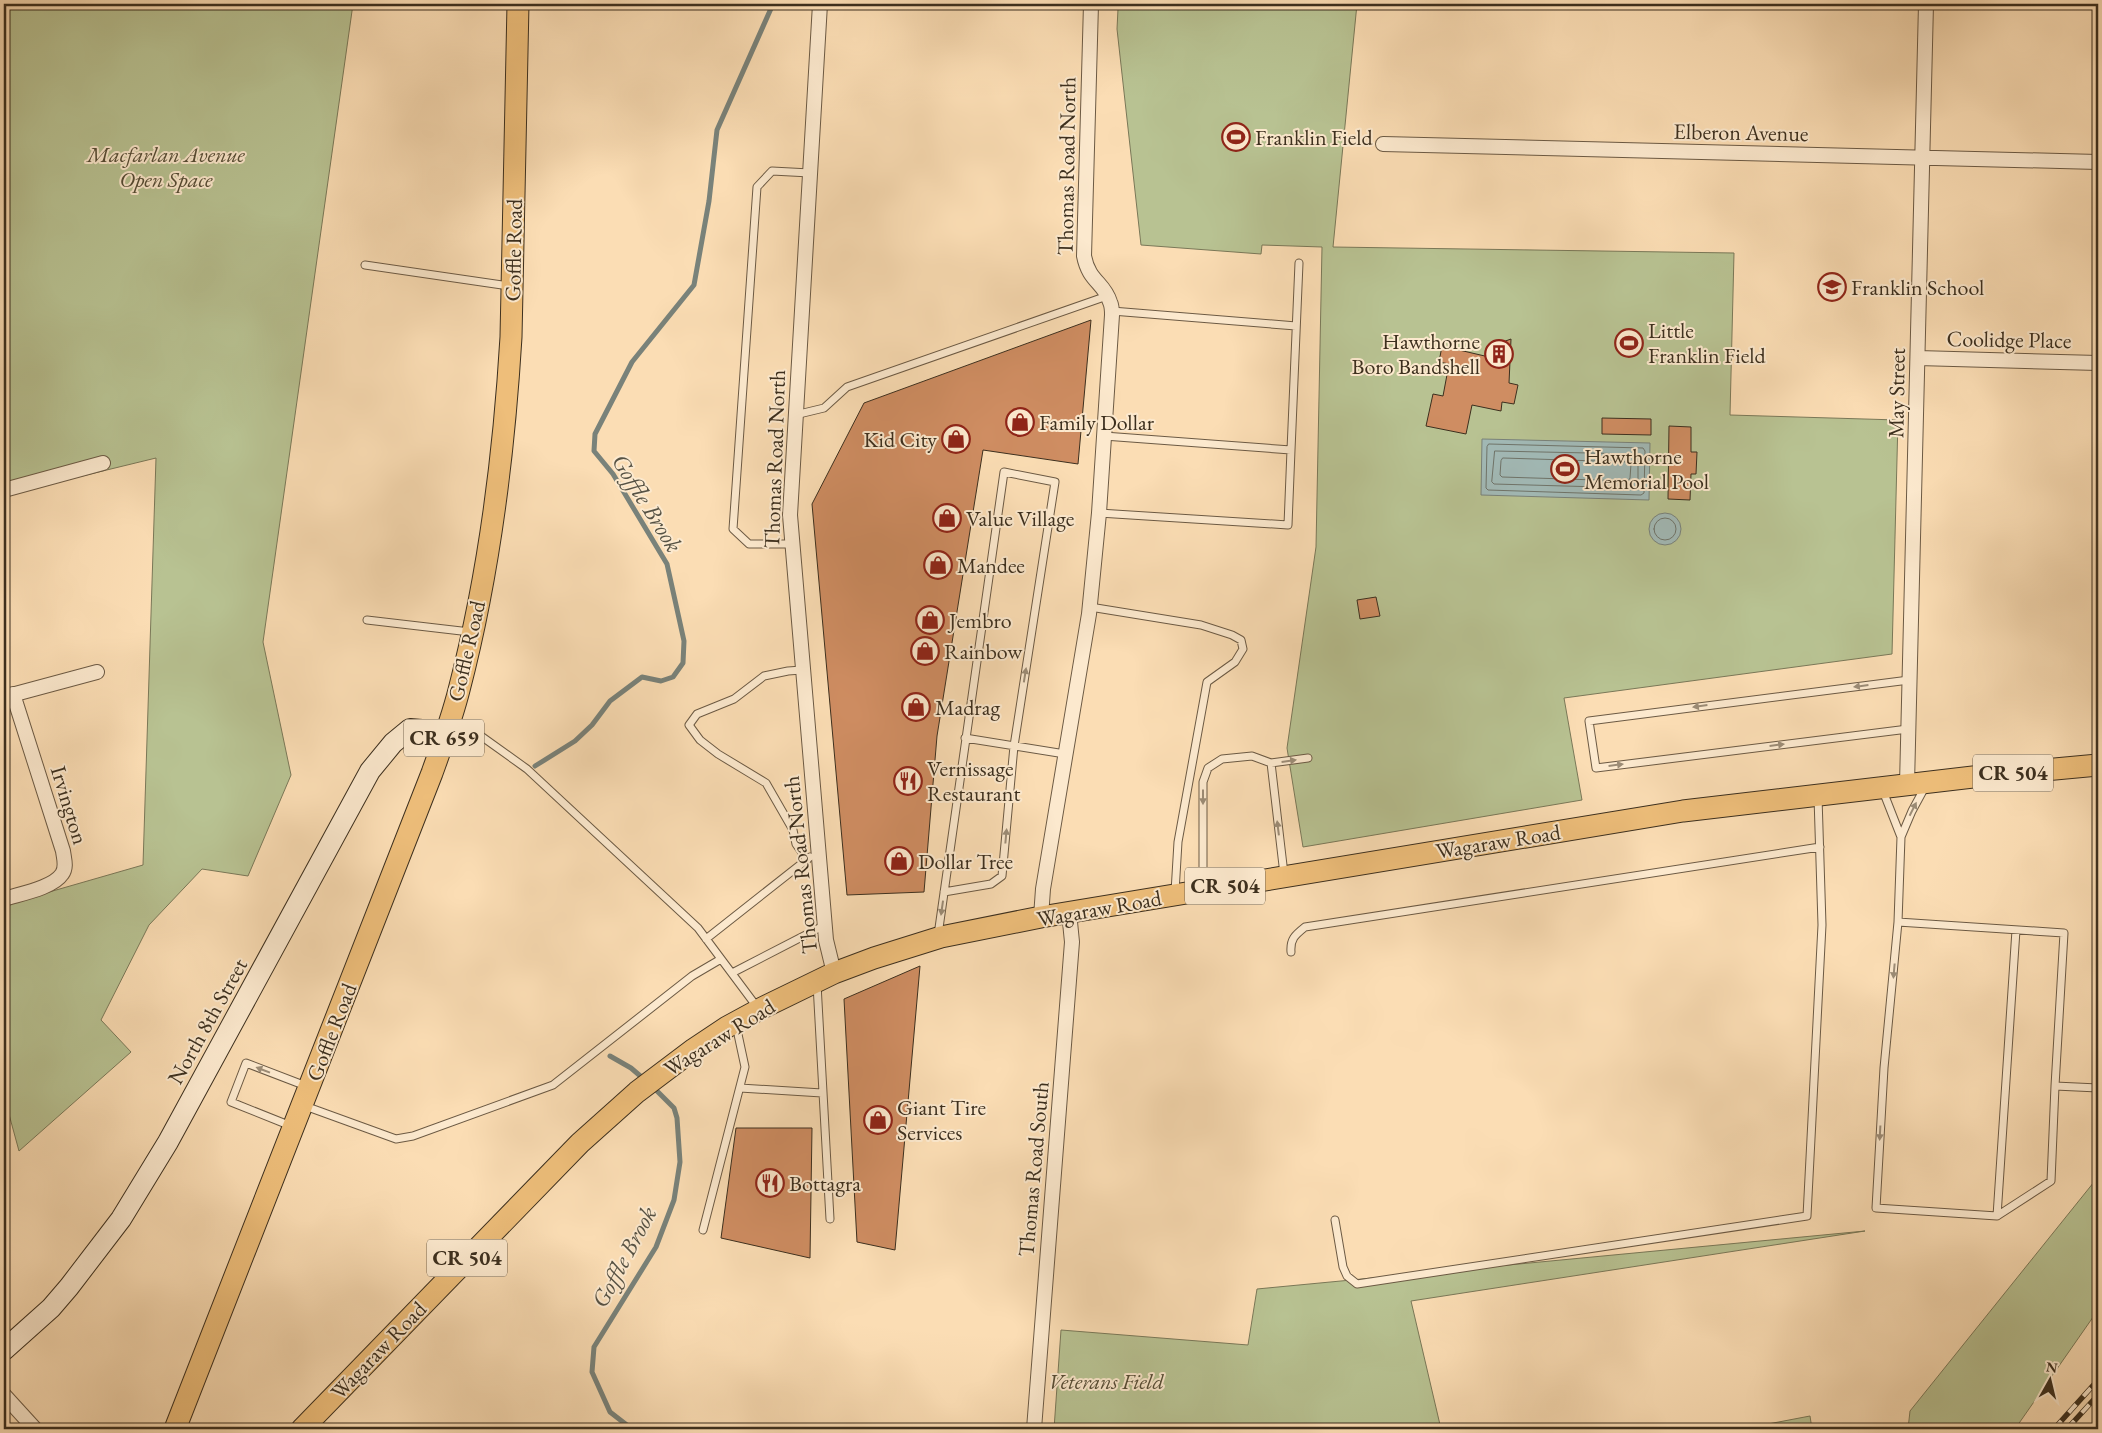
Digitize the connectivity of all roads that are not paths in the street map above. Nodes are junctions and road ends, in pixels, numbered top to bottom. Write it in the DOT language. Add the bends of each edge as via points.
graph roads {
  1 [pos="518,4"];
  2 [pos="820,4"];
  3 [pos="1091,4"];
  4 [pos="1926,4"];
  5 [pos="1383,144"];
  6 [pos="1923,158"];
  7 [pos="2098,162"];
  8 [pos="810,173"];
  9 [pos="1299,262"];
  10 [pos="364,265"];
  11 [pos="512,286"];
  12 [pos="1107,296"];
  13 [pos="1112,310"];
  14 [pos="1296,326"];
  15 [pos="1918,358"];
  16 [pos="2098,363"];
  17 [pos="795,415"];
  18 [pos="1104,436"];
  19 [pos="1291,450"];
  20 [pos="103,463"];
  21 [pos="4,490"];
  22 [pos="1099,513"];
  23 [pos="791,544"];
  24 [pos="1090,607"];
  25 [pos="367,620"];
  26 [pos="472,632"];
  27 [pos="802,670"];
  28 [pos="97,672"];
  29 [pos="1910,680"];
  30 [pos="8,696"];
  31 [pos="448,727"];
  32 [pos="1908,729"];
  33 [pos="965,738"];
  34 [pos="1014,746"];
  35 [pos="1065,754"];
  36 [pos="1308,758"];
  37 [pos="1271,763"];
  38 [pos="2098,766"];
  39 [pos="1928,782"];
  40 [pos="1907,784"];
  41 [pos="1882,787"];
  42 [pos="1818,795"];
  43 [pos="1901,837"];
  44 [pos="1820,847"];
  45 [pos="818,850"];
  46 [pos="807,860"];
  47 [pos="1284,876"];
  48 [pos="1203,890"];
  49 [pos="944,892"];
  50 [pos="1175,894"];
  51 [pos="7,898"];
  52 [pos="1069,912"];
  53 [pos="1042,917"];
  54 [pos="1898,922"];
  55 [pos="825,925"];
  56 [pos="2016,930"];
  57 [pos="706,938"];
  58 [pos="938,938"];
  59 [pos="1292,952"];
  60 [pos="721,958"];
  61 [pos="732,973"];
  62 [pos="826,977"];
  63 [pos="759,1009"];
  64 [pos="735,1022"];
  65 [pos="2055,1086"];
  66 [pos="740,1088"];
  67 [pos="2098,1088"];
  68 [pos="822,1093"];
  69 [pos="305,1096"];
  70 [pos="293,1127"];
  71 [pos="1997,1216"];
  72 [pos="830,1218"];
  73 [pos="1335,1220"];
  74 [pos="703,1230"];
  75 [pos="4,1350"];
  76 [pos="4,1395"];
  77 [pos="35,1429"];
  78 [pos="175,1429"];
  79 [pos="302,1429"];
  80 [pos="1034,1429"];
  1 -- 11 [label="main road, Goffle Road / CR 659"];
  2 -- 8 [label="street, Thomas Road North"];
  3 -- 12 [label="street, Thomas Road North" via="1084,256 1086,268"];
  4 -- 6 [label="street, May Street"];
  5 -- 6 [label="street, Elberon Avenue"];
  6 -- 7 [label="street, Elberon Avenue"];
  6 -- 15 [label="street, May Street"];
  8 -- 17 [label="street, Thomas Road North"];
  8 -- 23 [label="lane" via="772,171 757,187 733,529 749,544"];
  9 -- 14 [label="lane"];
  10 -- 11 [label="lane"];
  11 -- 26 [label="main road, Goffle Road / CR 659" via="502,448"];
  12 -- 13 [label="street, Thomas Road North"];
  12 -- 17 [label="lane" via="847,387 824,408"];
  13 -- 14 [label="lane"];
  13 -- 18 [label="street, Thomas Road North"];
  14 -- 19 [label="lane"];
  15 -- 16 [label="street, Coolidge Place"];
  15 -- 29 [label="street, May Street"];
  17 -- 23 [label="street, Thomas Road North"];
  18 -- 19 [label="lane"];
  18 -- 22 [label="street, Thomas Road North"];
  19 -- 22 [label="lane" via="1288,525"];
  20 -- 21 [label="street"];
  22 -- 24 [label="street, Thomas Road North"];
  23 -- 27 [label="street, Thomas Road North"];
  24 -- 35 [label="street, Thomas Road North"];
  24 -- 50 [label="lane" via="1201,625 1241,640 1243,649 1235,662 1207,682 1178,846"];
  25 -- 26 [label="lane"];
  26 -- 31 [label="main road, Goffle Road / CR 659"];
  27 -- 45 [label="street, Thomas Road North"];
  27 -- 46 [label="lane" via="764,676 734,699 697,714 689,725 700,740 718,754 766,783"];
  28 -- 30 [label="street"];
  29 -- 32 [label="street, May Street"];
  29 -- 32 [label="lane, one-way" via="1589,721 1596,768"];
  30 -- 51 [label="street, Irvington" via="65,864 62,875 52,882"];
  31 -- 57 [label="lane" via="474,731 527,769"];
  31 -- 69 [label="main road, Goffle Road / CR 659"];
  31 -- 75 [label="street, North 8th Street" via="410,729 393,743 370,771 168,1142 121,1219 51,1308"];
  32 -- 40 [label="street, May Street"];
  33 -- 34 [label="lane"];
  34 -- 33 [label="lane, one-way" via="1055,482 1004,472"];
  33 -- 49 [label="lane"];
  34 -- 35 [label="lane"];
  49 -- 34 [label="lane, one-way" via="990,884 1002,876"];
  35 -- 53 [label="street, Thomas Road North" via="1043,889"];
  37 -- 36 [label="lane, one-way"];
  47 -- 37 [label="lane, one-way"];
  37 -- 48 [label="lane, one-way" via="1252,756 1222,760 1208,768 1203,782"];
  38 -- 39 [label="main road, Wagaraw Road / CR 504"];
  39 -- 40 [label="main road, Wagaraw Road / CR 504"];
  43 -- 39 [label="lane, one-way"];
  40 -- 41 [label="main road, Wagaraw Road / CR 504"];
  41 -- 42 [label="main road, Wagaraw Road / CR 504"];
  41 -- 43 [label="lane"];
  42 -- 44 [label="lane"];
  42 -- 47 [label="main road, Wagaraw Road / CR 504" via="1673,812"];
  43 -- 54 [label="lane"];
  44 -- 59 [label="lane" via="1305,928 1294,935 1290,943"];
  44 -- 73 [label="lane" via="1822,925 1807,1216 1357,1284 1347,1276 1343,1267"];
  45 -- 46 [label="lane"];
  45 -- 55 [label="street, Thomas Road North"];
  46 -- 57 [label="lane"];
  47 -- 48 [label="main road, Wagaraw Road / CR 504"];
  48 -- 50 [label="main road, Wagaraw Road / CR 504"];
  49 -- 58 [label="lane, one-way"];
  50 -- 52 [label="main road, Wagaraw Road / CR 504"];
  52 -- 53 [label="main road, Wagaraw Road / CR 504"];
  52 -- 80 [label="street, Thomas Road South" via="1072,942"];
  53 -- 58 [label="main road, Wagaraw Road / CR 504"];
  54 -- 56 [label="lane"];
  54 -- 71 [label="lane, one-way" via="1884,1068 1876,1208"];
  55 -- 61 [label="lane"];
  55 -- 62 [label="street, Thomas Road North" via="829,958"];
  56 -- 65 [label="lane" via="2064,933"];
  56 -- 71 [label="lane"];
  57 -- 60 [label="lane"];
  58 -- 62 [label="main road, Wagaraw Road / CR 504"];
  60 -- 61 [label="lane"];
  60 -- 69 [label="lane" via="692,976 553,1085 413,1136 396,1138"];
  61 -- 63 [label="lane"];
  62 -- 63 [label="main road, Wagaraw Road / CR 504"];
  62 -- 68 [label="lane"];
  63 -- 64 [label="main road, Wagaraw Road / CR 504"];
  64 -- 66 [label="lane" via="745,1067"];
  64 -- 79 [label="main road, Wagaraw Road / CR 504" via="637,1092 557,1166"];
  65 -- 67 [label="lane"];
  65 -- 71 [label="lane" via="2051,1181"];
  66 -- 68 [label="lane"];
  66 -- 74 [label="lane"];
  68 -- 72 [label="lane"];
  69 -- 70 [label="main road, Goffle Road / CR 659"];
  69 -- 70 [label="lane, one-way" via="246,1063 231,1102"];
  70 -- 78 [label="main road, Goffle Road / CR 659"];
  76 -- 77 [label="street"];
}
